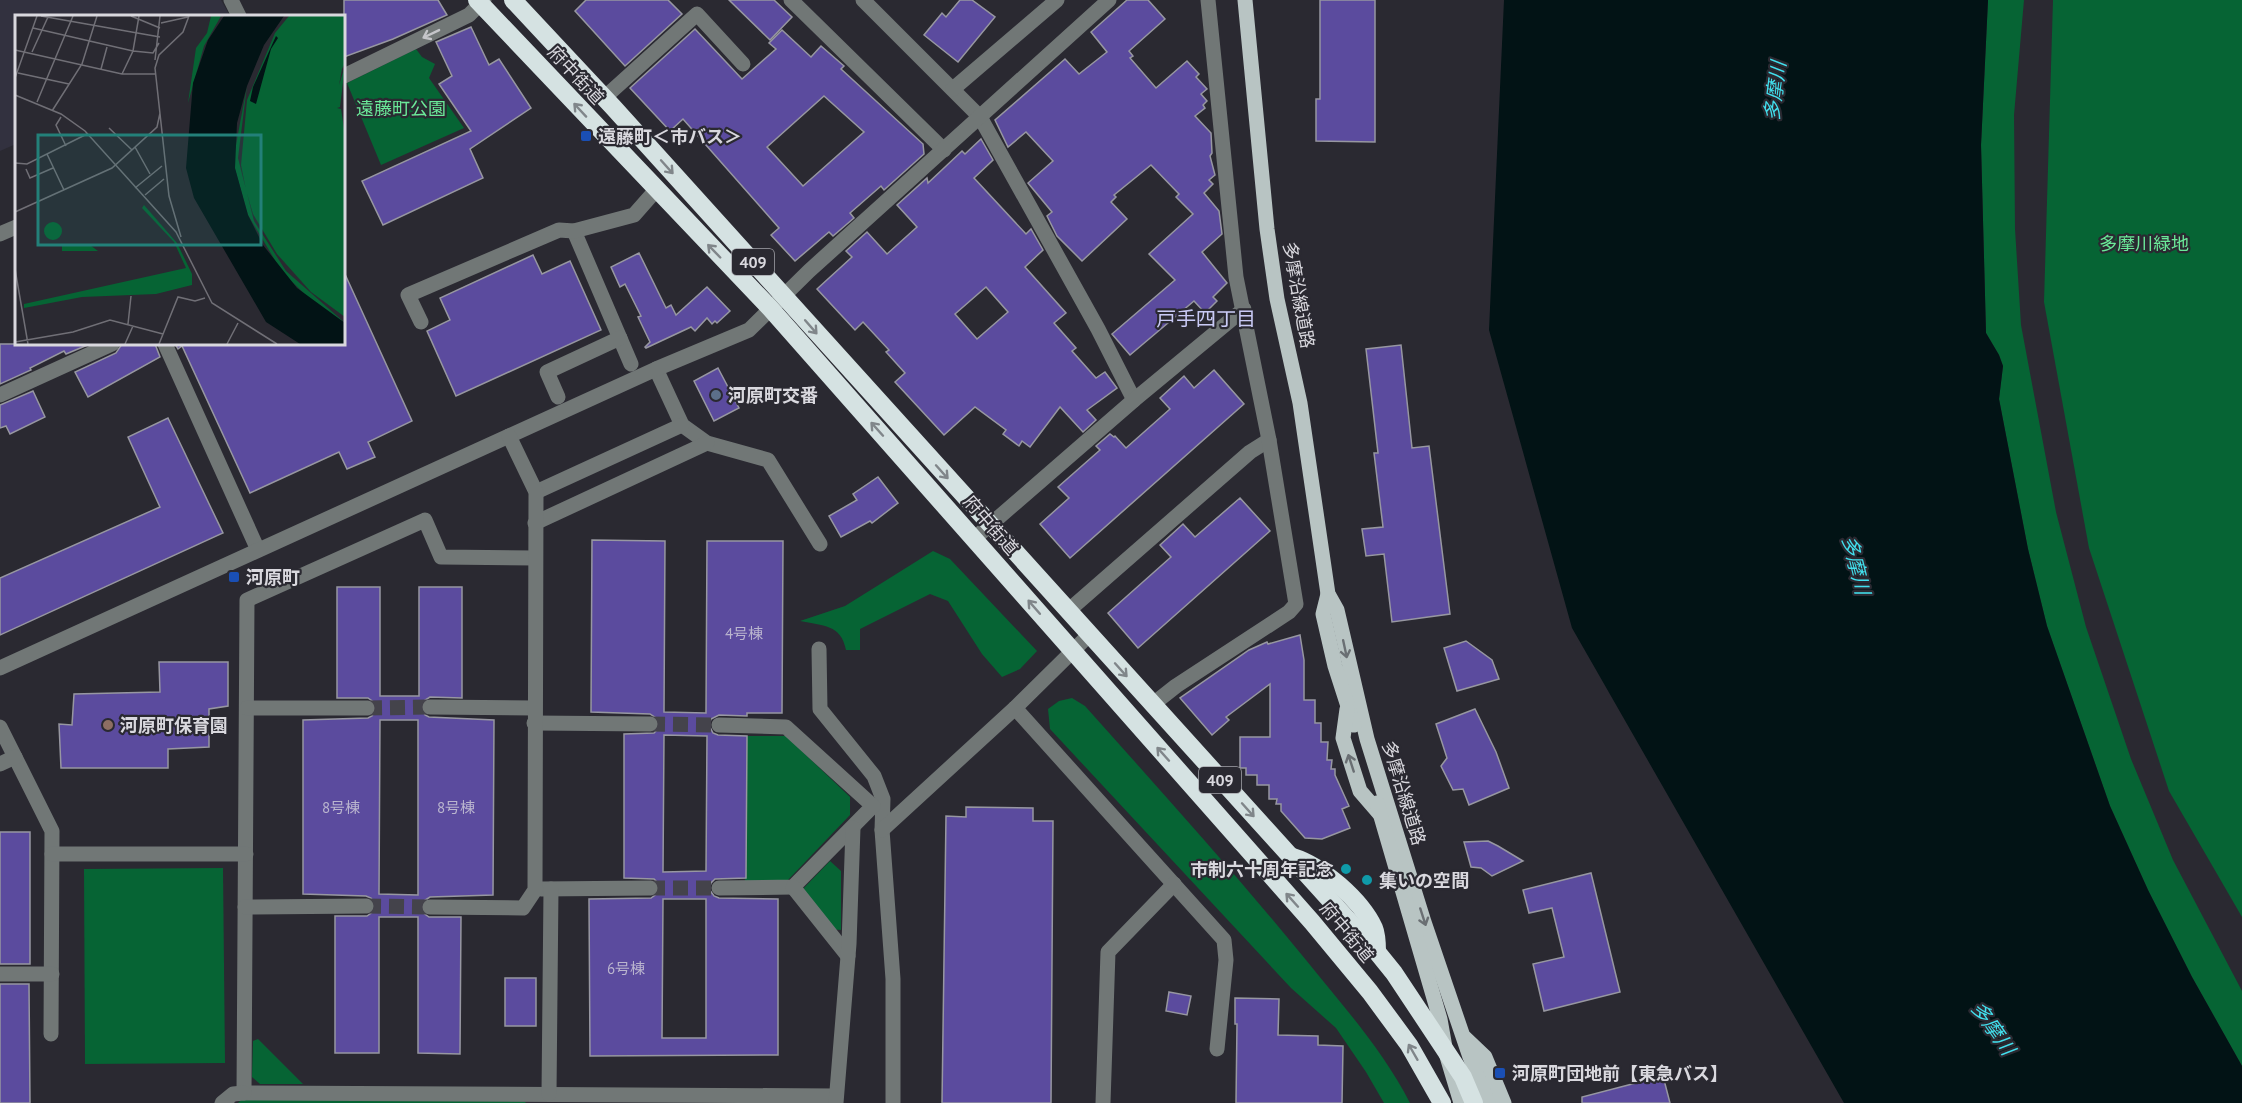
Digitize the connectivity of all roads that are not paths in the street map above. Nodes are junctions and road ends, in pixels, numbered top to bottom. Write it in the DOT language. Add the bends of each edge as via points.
graph roads {
  1 [pos="231,0"];
  2 [pos="513,0"];
  3 [pos="791,0"];
  4 [pos="863,0"];
  5 [pos="1057,0"];
  6 [pos="1109,0"];
  7 [pos="1208,0"];
  8 [pos="1245,0"];
  9 [pos="480,1"];
  10 [pos="238,15"];
  11 [pos="743,64"];
  12 [pos="345,76"];
  13 [pos="952,89"];
  14 [pos="604,98"];
  15 [pos="980,117"];
  16 [pos="944,150"];
  17 [pos="656,190"];
  18 [pos="15,227"];
  19 [pos="573,231"];
  20 [pos="0,234"];
  21 [pos="783,295"];
  22 [pos="770,308"];
  23 [pos="1244,309"];
  24 [pos="421,322"];
  25 [pos="620,338"];
  26 [pos="110,345"];
  27 [pos="165,345"];
  28 [pos="631,364"];
  29 [pos="656,369"];
  30 [pos="0,395"];
  31 [pos="558,397"];
  32 [pos="1134,400"];
  33 [pos="682,425"];
  34 [pos="509,436"];
  35 [pos="1269,440"];
  36 [pos="707,443"];
  37 [pos="536,492"];
  38 [pos="535,523"];
  39 [pos="990,525"];
  40 [pos="975,538"];
  41 [pos="820,544"];
  42 [pos="258,550"];
  43 [pos="535,558"];
  44 [pos="1328,594"];
  45 [pos="1068,611"];
  46 [pos="1089,635"];
  47 [pos="819,649"];
  48 [pos="1072,651"];
  49 [pos="0,668"];
  50 [pos="1152,705"];
  51 [pos="430,707"];
  52 [pos="247,708"];
  53 [pos="367,708"];
  54 [pos="1015,708"];
  55 [pos="534,715"];
  56 [pos="650,724"];
  57 [pos="719,725"];
  58 [pos="0,727"];
  59 [pos="15,757"];
  60 [pos="0,764"];
  61 [pos="853,828"];
  62 [pos="882,830"];
  63 [pos="52,854"];
  64 [pos="246,854"];
  65 [pos="1174,884"];
  66 [pos="793,887"];
  67 [pos="650,888"];
  68 [pos="719,888"];
  69 [pos="551,889"];
  70 [pos="535,890"];
  71 [pos="366,906"];
  72 [pos="245,907"];
  73 [pos="430,907"];
  74 [pos="848,956"];
  75 [pos="0,974"];
  76 [pos="52,974"];
  77 [pos="51,1034"];
  78 [pos="1463,1036"];
  79 [pos="1217,1049"];
  80 [pos="1446,1053"];
  81 [pos="244,1093"];
  82 [pos="549,1094"];
  83 [pos="836,1099"];
  84 [pos="222,1103"];
  85 [pos="893,1103"];
  86 [pos="1102,1103"];
  87 [pos="1442,1103"];
  88 [pos="1461,1103"];
  89 [pos="1474,1103"];
  90 [pos="1489,1103"];
  91 [pos="1504,1103"];
  1 -- 10 [label="street"];
  2 -- 14 [label="highway, 府中街道 / 409"];
  3 -- 16 [label="street"];
  4 -- 13 [label="street"];
  5 -- 13 [label="street"];
  6 -- 15 [label="street"];
  7 -- 23 [label="street" via="1236,277"];
  8 -- 44 [label="main road, 多摩沿線道路" via="1267,229 1277,299 1300,403"];
  9 -- 12 [label="street, one-way" via="469,15"];
  17 -- 9 [label="highway, 府中街道 / 409, one-way"];
  11 -- 14 [label="street" via="697,14"];
  13 -- 15 [label="street"];
  14 -- 21 [label="highway, 府中街道 / 409, one-way"];
  15 -- 16 [label="street"];
  15 -- 32 [label="street"];
  16 -- 21 [label="street"];
  17 -- 19 [label="street" via="634,215"];
  22 -- 17 [label="highway, 府中街道 / 409, one-way"];
  18 -- 20 [label="street"];
  19 -- 24 [label="street" via="559,230 408,295"];
  19 -- 25 [label="street"];
  21 -- 22 [label="street"];
  21 -- 39 [label="highway, 府中街道 / 409, one-way"];
  22 -- 29 [label="street" via="749,330"];
  40 -- 22 [label="highway, 府中街道 / 409, one-way"];
  23 -- 32 [label="street"];
  23 -- 35 [label="street"];
  25 -- 28 [label="street"];
  25 -- 31 [label="street" via="547,372"];
  26 -- 30 [label="street"];
  27 -- 42 [label="street"];
  29 -- 33 [label="street"];
  29 -- 34 [label="street"];
  32 -- 39 [label="street"];
  33 -- 36 [label="street"];
  33 -- 37 [label="street"];
  34 -- 37 [label="street"];
  34 -- 42 [label="street"];
  35 -- 45 [label="street" via="1250,452"];
  35 -- 50 [label="street" via="1296,604"];
  36 -- 38 [label="street"];
  36 -- 41 [label="street" via="768,460"];
  37 -- 38 [label="street"];
  38 -- 43 [label="street"];
  39 -- 40 [label="street"];
  39 -- 45 [label="highway, 府中街道 / 409"];
  48 -- 40 [label="highway, 府中街道 / 409, one-way"];
  42 -- 49 [label="street"];
  43 -- 52 [label="street" via="441,557 425,520 247,600"];
  43 -- 55 [label="street"];
  44 -- 78 [label="main road, 多摩沿線道路, one-way" via="1337,610 1367,739"];
  80 -- 44 [label="main road, 多摩沿線道路, one-way" via="1440,1019 1379,813 1360,791 1343,738 1348,705 1323,614"];
  45 -- 46 [label="highway, 府中街道 / 409"];
  46 -- 48 [label="street"];
  46 -- 50 [label="highway, 府中街道 / 409, one-way"];
  47 -- 62 [label="street" via="820,709 874,776 883,799"];
  48 -- 54 [label="street"];
  87 -- 48 [label="highway, 府中街道 / 409, one-way" via="1409,1045 1370,992"];
  50 -- 80 [label="highway, 府中街道 / 409, one-way" via="1288,856 1308,861 1325,872 1361,909 1375,930 1377,952"];
  51 -- 55 [label="street"];
  52 -- 53 [label="street"];
  52 -- 64 [label="street"];
  54 -- 62 [label="street"];
  54 -- 65 [label="street"];
  55 -- 56 [label="street"];
  55 -- 70 [label="street"];
  57 -- 61 [label="street" via="786,727 873,806"];
  58 -- 59 [label="street"];
  59 -- 60 [label="street"];
  59 -- 63 [label="street" via="52,831"];
  61 -- 66 [label="street"];
  61 -- 74 [label="street"];
  62 -- 85 [label="street" via="893,979"];
  63 -- 64 [label="street"];
  63 -- 76 [label="street"];
  64 -- 72 [label="street"];
  65 -- 79 [label="street" via="1224,940 1226,960"];
  65 -- 86 [label="street" via="1108,952"];
  66 -- 68 [label="street"];
  66 -- 74 [label="street"];
  67 -- 69 [label="street"];
  69 -- 70 [label="street"];
  69 -- 82 [label="street"];
  70 -- 73 [label="street" via="523,908"];
  71 -- 72 [label="street"];
  72 -- 81 [label="street"];
  74 -- 83 [label="street"];
  75 -- 76 [label="street"];
  76 -- 77 [label="street"];
  78 -- 90 [label="main road, 多摩沿線道路"];
  78 -- 91 [label="main road" via="1485,1057"];
  80 -- 88 [label="main road, 多摩沿線道路"];
  80 -- 89 [label="highway, 府中街道"];
  81 -- 82 [label="street"];
  81 -- 84 [label="street" via="233,1094"];
  82 -- 83 [label="street"];
}
